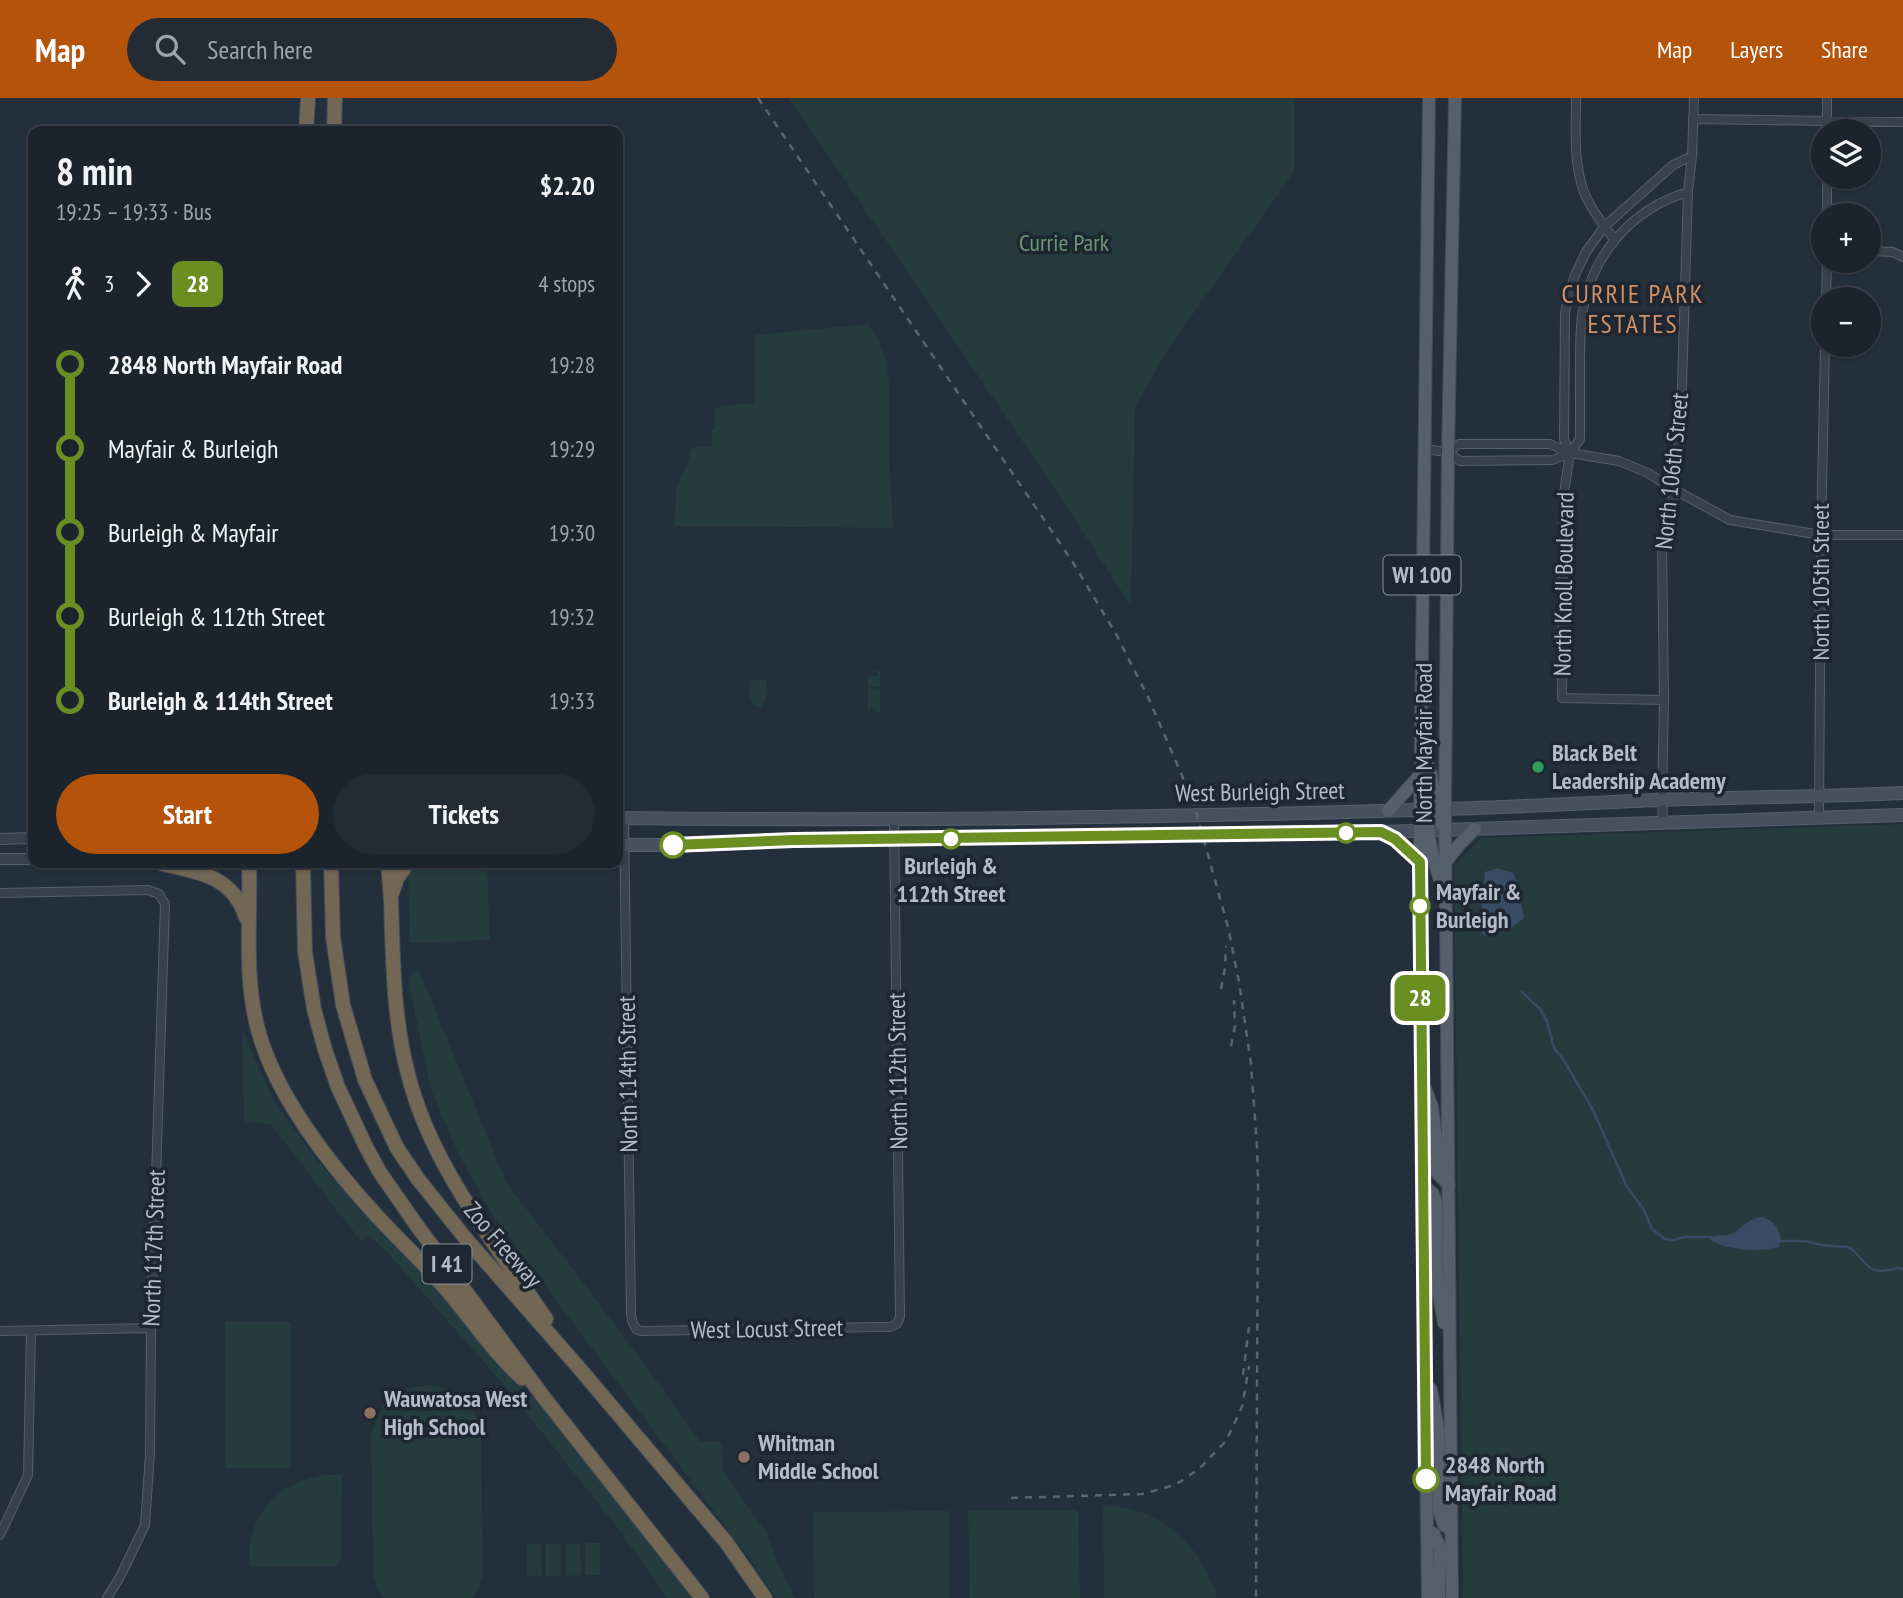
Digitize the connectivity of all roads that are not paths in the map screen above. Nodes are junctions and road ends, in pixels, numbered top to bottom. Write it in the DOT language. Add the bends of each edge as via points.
graph roads {
  1 [pos="308,98"];
  2 [pos="335,98"];
  3 [pos="1429,98"];
  4 [pos="1455,98"];
  5 [pos="1576,98"];
  6 [pos="1694,98"];
  7 [pos="1827,98"];
  8 [pos="1693,119"];
  9 [pos="1827,119"];
  10 [pos="1811,121"];
  11 [pos="1881,122"];
  12 [pos="1903,122"];
  13 [pos="306,126"];
  14 [pos="334,126"];
  15 [pos="1692,156"];
  16 [pos="1688,192"];
  17 [pos="1604,227"];
  18 [pos="1614,239"];
  19 [pos="1881,252"];
  20 [pos="1903,257"];
  21 [pos="1825,357"];
  22 [pos="1423,449"];
  23 [pos="1448,452"];
  24 [pos="1570,453"];
  25 [pos="1675,491"];
  26 [pos="1821,535"];
  27 [pos="1903,535"];
  28 [pos="1664,700"];
  29 [pos="1420,740"];
  30 [pos="1420,775"];
  31 [pos="1903,793"];
  32 [pos="1820,797"];
  33 [pos="1661,800"];
  34 [pos="1440,809"];
  35 [pos="1420,810"];
  36 [pos="1388,811"];
  37 [pos="1903,815"];
  38 [pos="623,818"];
  39 [pos="894,818"];
  40 [pos="1819,818"];
  41 [pos="1663,823"];
  42 [pos="1475,829"];
  43 [pos="1445,830"];
  44 [pos="1424,831"];
  45 [pos="1381,832"];
  46 [pos="28,838"];
  47 [pos="0,839"];
  48 [pos="894,839"];
  49 [pos="623,845"];
  50 [pos="0,859"];
  51 [pos="28,859"];
  52 [pos="1420,862"];
  53 [pos="1445,864"];
  54 [pos="180,868"];
  55 [pos="249,868"];
  56 [pos="303,868"];
  57 [pos="331,868"];
  58 [pos="388,868"];
  59 [pos="404,868"];
  60 [pos="621,868"];
  61 [pos="0,893"];
  62 [pos="1445,897"];
  63 [pos="391,898"];
  64 [pos="249,926"];
  65 [pos="1421,1077"];
  66 [pos="1422,1184"];
  67 [pos="1449,1185"];
  68 [pos="897,1324"];
  69 [pos="152,1328"];
  70 [pos="636,1329"];
  71 [pos="0,1331"];
  72 [pos="31,1331"];
  73 [pos="1425,1350"];
  74 [pos="1450,1357"];
  75 [pos="580,1369"];
  76 [pos="545,1399"];
  77 [pos="1427,1530"];
  78 [pos="1451,1530"];
  79 [pos="0,1535"];
  80 [pos="107,1598"];
  81 [pos="702,1598"];
  82 [pos="765,1598"];
  83 [pos="1428,1598"];
  84 [pos="1439,1598"];
  85 [pos="1452,1598"];
  1 -- 13 [label="highway"];
  2 -- 14 [label="highway"];
  3 -- 22 [label="main road, North Mayfair Road / WI 100"];
  4 -- 23 [label="main road, North Mayfair Road / WI 100"];
  5 -- 17 [label="street" via="1576,153 1584,192"];
  6 -- 8 [label="street"];
  7 -- 9 [label="street"];
  8 -- 10 [label="street"];
  8 -- 15 [label="street, North 106th Street"];
  11 -- 12 [label="street"];
  15 -- 16 [label="street, North 106th Street"];
  15 -- 17 [label="street, North Knoll Boulevard" via="1673,164"];
  16 -- 18 [label="street, North Knoll Boulevard" via="1660,202"];
  16 -- 25 [label="street, North 106th Street"];
  17 -- 18 [label="street"];
  17 -- 24 [label="street, North Knoll Boulevard" via="1586,252 1568,297 1564,439"];
  18 -- 24 [label="street, North Knoll Boulevard" via="1585,299 1580,439"];
  19 -- 20 [label="street"];
  21 -- 26 [label="street, North 105th Street"];
  22 -- 23 [label="street"];
  22 -- 29 [label="main road, North Mayfair Road / WI 100"];
  23 -- 24 [label="street" via="1460,461 1553,460"];
  23 -- 24 [label="street" via="1459,444 1550,444"];
  23 -- 34 [label="main road, North Mayfair Road / WI 100"];
  24 -- 25 [label="street" via="1634,466"];
  24 -- 28 [label="street, North Knoll Boulevard" via="1563,499 1562,698"];
  25 -- 26 [label="street" via="1730,520"];
  25 -- 28 [label="street, North 106th Street" via="1662,542"];
  26 -- 27 [label="street"];
  26 -- 32 [label="street, North 105th Street"];
  28 -- 33 [label="street, North 106th Street"];
  29 -- 30 [label="main road, North Mayfair Road / WI 100"];
  29 -- 34 [label="main road"];
  30 -- 35 [label="main road, North Mayfair Road / WI 100"];
  30 -- 36 [label="main road"];
  31 -- 32 [label="main road, West Burleigh Street"];
  32 -- 33 [label="main road, West Burleigh Street"];
  32 -- 40 [label="street, North 105th Street"];
  33 -- 34 [label="main road, West Burleigh Street"];
  33 -- 41 [label="street, North 106th Street"];
  34 -- 35 [label="main road, West Burleigh Street"];
  34 -- 43 [label="main road"];
  35 -- 36 [label="main road, West Burleigh Street"];
  35 -- 44 [label="main road" via="1426,821"];
  36 -- 39 [label="main road, West Burleigh Street"];
  37 -- 40 [label="main road, West Burleigh Street"];
  38 -- 39 [label="main road, West Burleigh Street"];
  39 -- 48 [label="street, North 112th Street"];
  40 -- 41 [label="main road, West Burleigh Street"];
  41 -- 42 [label="main road, West Burleigh Street"];
  42 -- 43 [label="main road, West Burleigh Street"];
  42 -- 53 [label="main road"];
  43 -- 44 [label="main road, West Burleigh Street"];
  43 -- 53 [label="main road, North Mayfair Road"];
  44 -- 45 [label="main road, West Burleigh Street"];
  44 -- 52 [label="main road, North Mayfair Road"];
  44 -- 62 [label="main road"];
  45 -- 48 [label="main road, West Burleigh Street"];
  45 -- 52 [label="main road"];
  46 -- 47 [label="street"];
  48 -- 49 [label="main road, West Burleigh Street"];
  48 -- 68 [label="street, North 112th Street" via="900,1207"];
  50 -- 51 [label="street"];
  52 -- 65 [label="main road, North Mayfair Road"];
  53 -- 62 [label="main road, North Mayfair Road"];
  54 -- 64 [label="highway" via="226,885 243,908"];
  55 -- 64 [label="highway"];
  56 -- 76 [label="highway, I 41" via="305,952 314,1009 350,1115 379,1171"];
  57 -- 75 [label="highway, Zoo Freeway / I 41" via="333,937 344,1005 365,1080 397,1148 466,1239"];
  58 -- 63 [label="highway"];
  59 -- 63 [label="highway"];
  60 -- 70 [label="street, North 114th Street" via="631,1313"];
  61 -- 69 [label="street, North 117th Street" via="148,890 165,904"];
  62 -- 67 [label="main road, North Mayfair Road"];
  63 -- 75 [label="highway" via="397,1016 408,1076 425,1126 466,1200"];
  64 -- 76 [label="highway" via="258,1031 299,1116 375,1214 445,1288 506,1364"];
  65 -- 66 [label="main road, North Mayfair Road"];
  65 -- 67 [label="main road" via="1432,1107 1437,1173"];
  66 -- 73 [label="main road, North Mayfair Road"];
  66 -- 74 [label="main road" via="1436,1202 1437,1284"];
  67 -- 74 [label="main road, North Mayfair Road"];
  68 -- 70 [label="street, West Locust Street"];
  69 -- 72 [label="street"];
  69 -- 80 [label="street, North 117th Street" via="145,1525"];
  71 -- 72 [label="street"];
  72 -- 79 [label="street" via="28,1475"];
  73 -- 77 [label="main road, North Mayfair Road"];
  73 -- 78 [label="main road" via="1438,1429 1439,1510"];
  74 -- 78 [label="main road, North Mayfair Road"];
  75 -- 82 [label="highway, Zoo Freeway / I 41" via="726,1542"];
  76 -- 81 [label="highway, I 41"];
  77 -- 83 [label="main road, North Mayfair Road"];
  77 -- 84 [label="main road" via="1440,1548"];
  78 -- 85 [label="main road, North Mayfair Road"];
}
